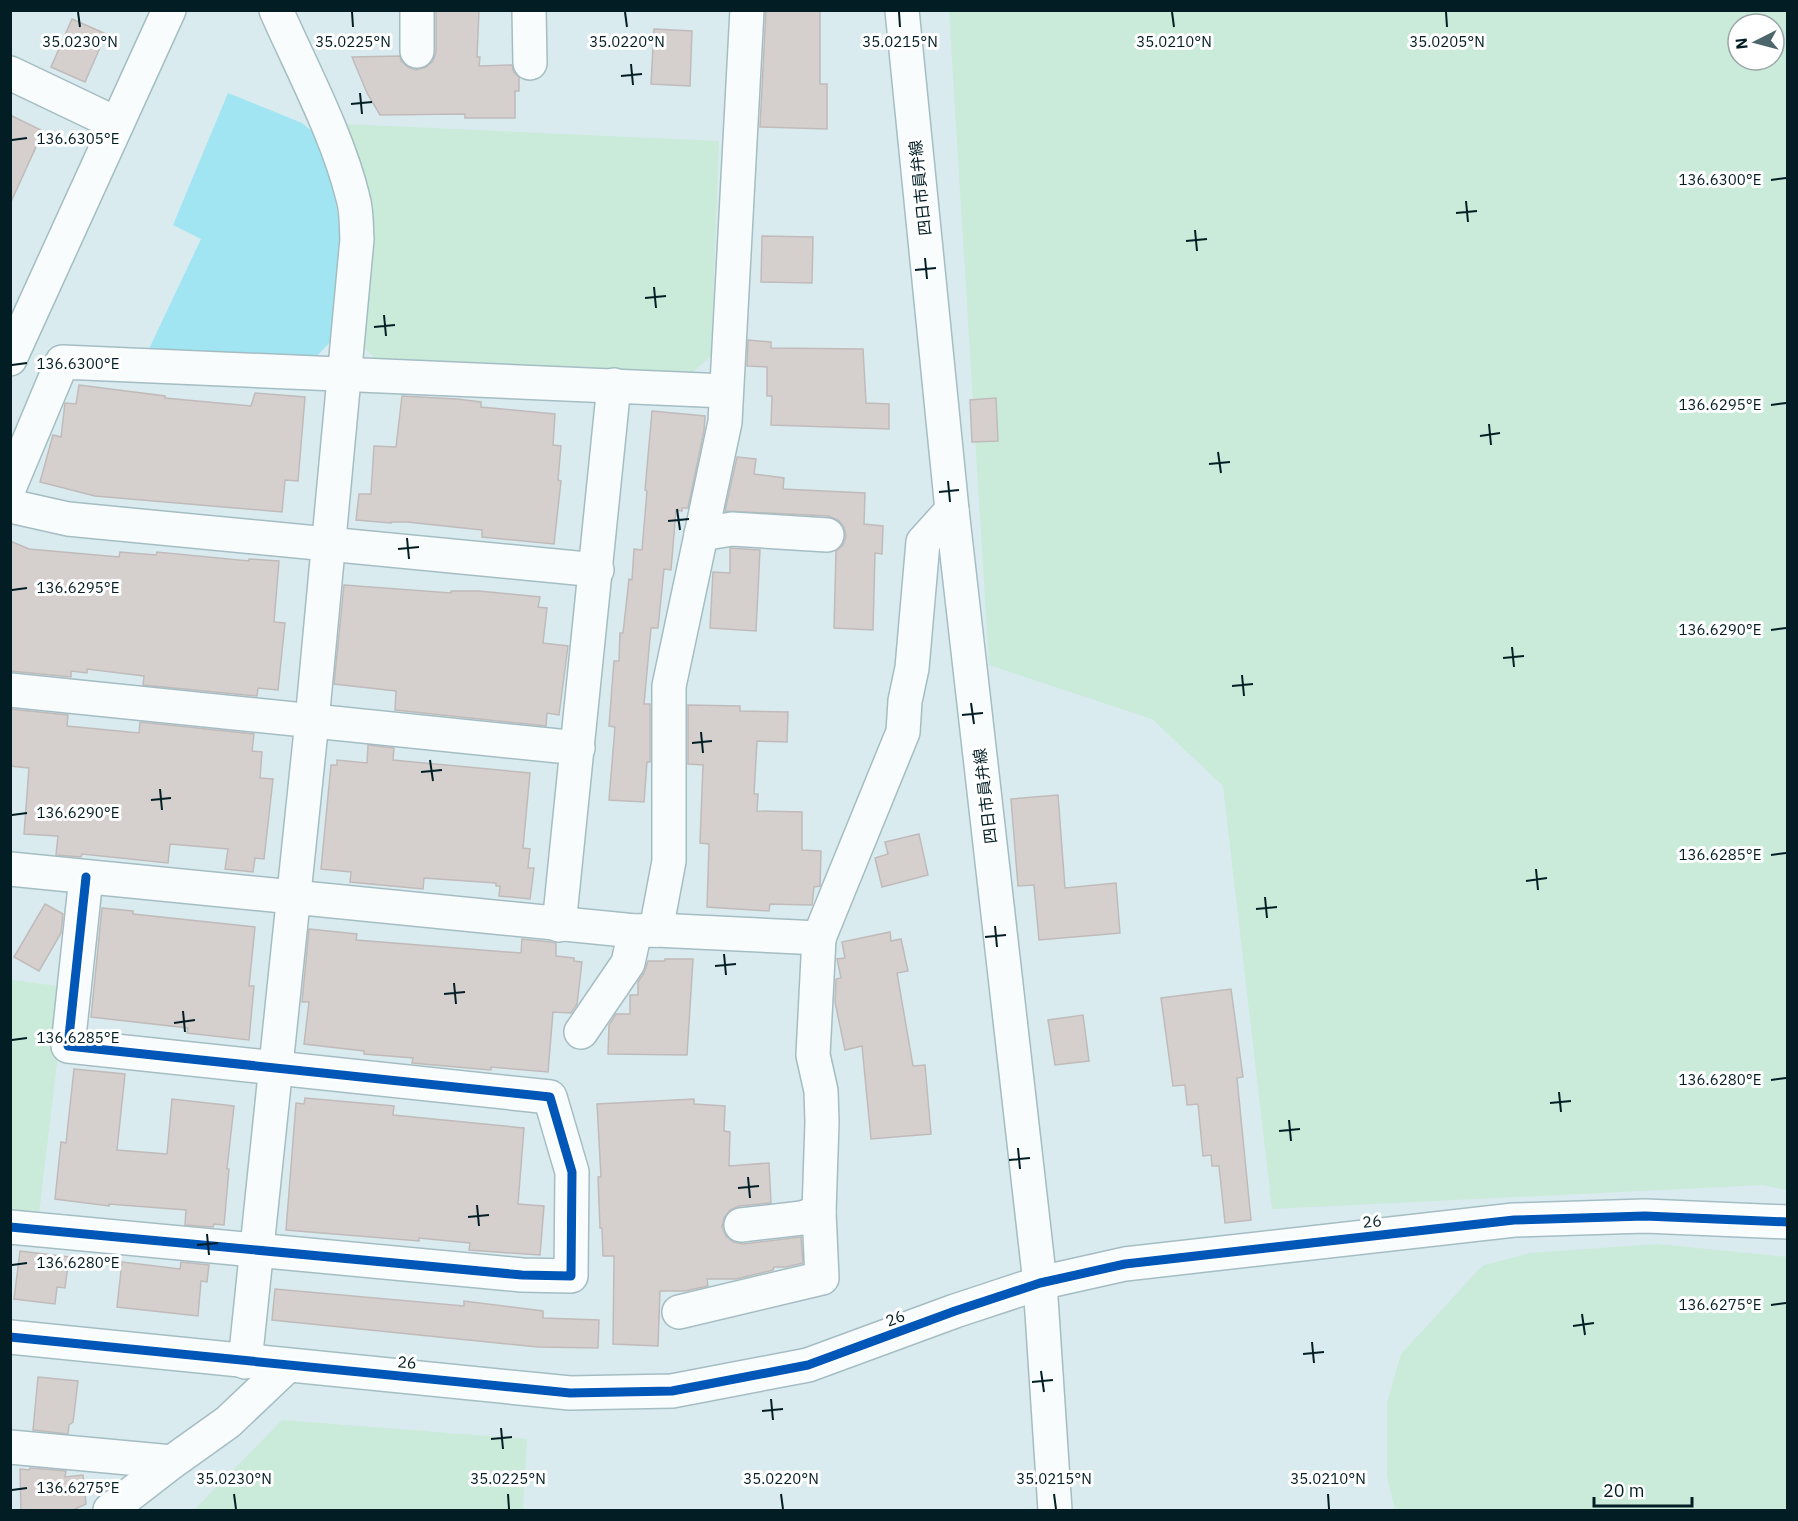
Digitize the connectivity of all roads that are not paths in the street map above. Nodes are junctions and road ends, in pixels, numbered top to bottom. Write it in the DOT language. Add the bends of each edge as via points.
graph roads {
  1 [pos="169,10"];
  2 [pos="276,10"];
  3 [pos="417,10"];
  4 [pos="529,10"];
  5 [pos="747,10"];
  6 [pos="902,10"];
  7 [pos="417,51"];
  8 [pos="530,63"];
  9 [pos="10,73"];
  10 [pos="117,124"];
  11 [pos="10,358"];
  12 [pos="344,375"];
  13 [pos="614,385"];
  14 [pos="726,391"];
  15 [pos="10,486"];
  16 [pos="10,506"];
  17 [pos="952,510"];
  18 [pos="701,534"];
  19 [pos="827,535"];
  20 [pos="327,544"];
  21 [pos="597,570"];
  22 [pos="10,690"];
  23 [pos="312,721"];
  24 [pos="578,748"];
  25 [pos="10,869"];
  26 [pos="86,877"];
  27 [pos="294,898"];
  28 [pos="559,925"];
  29 [pos="646,931"];
  30 [pos="819,938"];
  31 [pos="581,1032"];
  32 [pos="277,1067"];
  33 [pos="819,1212"];
  34 [pos="1788,1222"];
  35 [pos="741,1225"];
  36 [pos="10,1227"];
  37 [pos="257,1251"];
  38 [pos="1040,1283"];
  39 [pos="679,1311"];
  40 [pos="10,1337"];
  41 [pos="245,1362"];
  42 [pos="287,1366"];
  43 [pos="10,1446"];
  44 [pos="172,1462"];
  45 [pos="110,1510"];
  46 [pos="1055,1510"];
  1 -- 10 [label="street"];
  2 -- 12 [label="street" via="333,139 354,200 357,239"];
  3 -- 7 [label="street"];
  4 -- 8 [label="street"];
  5 -- 14 [label="street"];
  6 -- 17 [label="street, 四日市員弁線"];
  9 -- 10 [label="street"];
  10 -- 11 [label="street"];
  12 -- 13 [label="street"];
  12 -- 15 [label="street" via="62,362"];
  12 -- 20 [label="street"];
  13 -- 14 [label="street"];
  13 -- 21 [label="street"];
  14 -- 18 [label="street" via="725,422"];
  16 -- 20 [label="street" via="68,519"];
  17 -- 30 [label="street" via="923,542 903,732"];
  17 -- 38 [label="street, 四日市員弁線"];
  18 -- 19 [label="street" via="732,529"];
  18 -- 29 [label="street" via="669,686 669,861"];
  20 -- 21 [label="street"];
  20 -- 23 [label="street"];
  21 -- 24 [label="street"];
  22 -- 23 [label="street"];
  23 -- 24 [label="street"];
  23 -- 27 [label="street"];
  24 -- 28 [label="street"];
  25 -- 26 [label="street"];
  26 -- 27 [label="street"];
  26 -- 32 [label="street" via="68,1046"];
  27 -- 28 [label="street"];
  27 -- 32 [label="street"];
  28 -- 29 [label="street"];
  29 -- 30 [label="street"];
  29 -- 31 [label="street"];
  30 -- 33 [label="street" via="813,1054 821,1092"];
  32 -- 37 [label="street"];
  32 -- 37 [label="street" via="550,1096 572,1172 571,1276"];
  33 -- 35 [label="street" via="802,1218"];
  33 -- 39 [label="street" via="822,1278"];
  34 -- 38 [label="street, 26" via="1646,1216 1514,1220 1125,1264"];
  36 -- 37 [label="street"];
  37 -- 41 [label="street"];
  38 -- 42 [label="street, 26" via="808,1365 672,1391 570,1393"];
  38 -- 46 [label="street, 四日市員弁線"];
  40 -- 41 [label="street, 26"];
  41 -- 42 [label="street, 26"];
  42 -- 44 [label="street" via="228,1422"];
  43 -- 44 [label="street"];
  44 -- 45 [label="street"];
}
